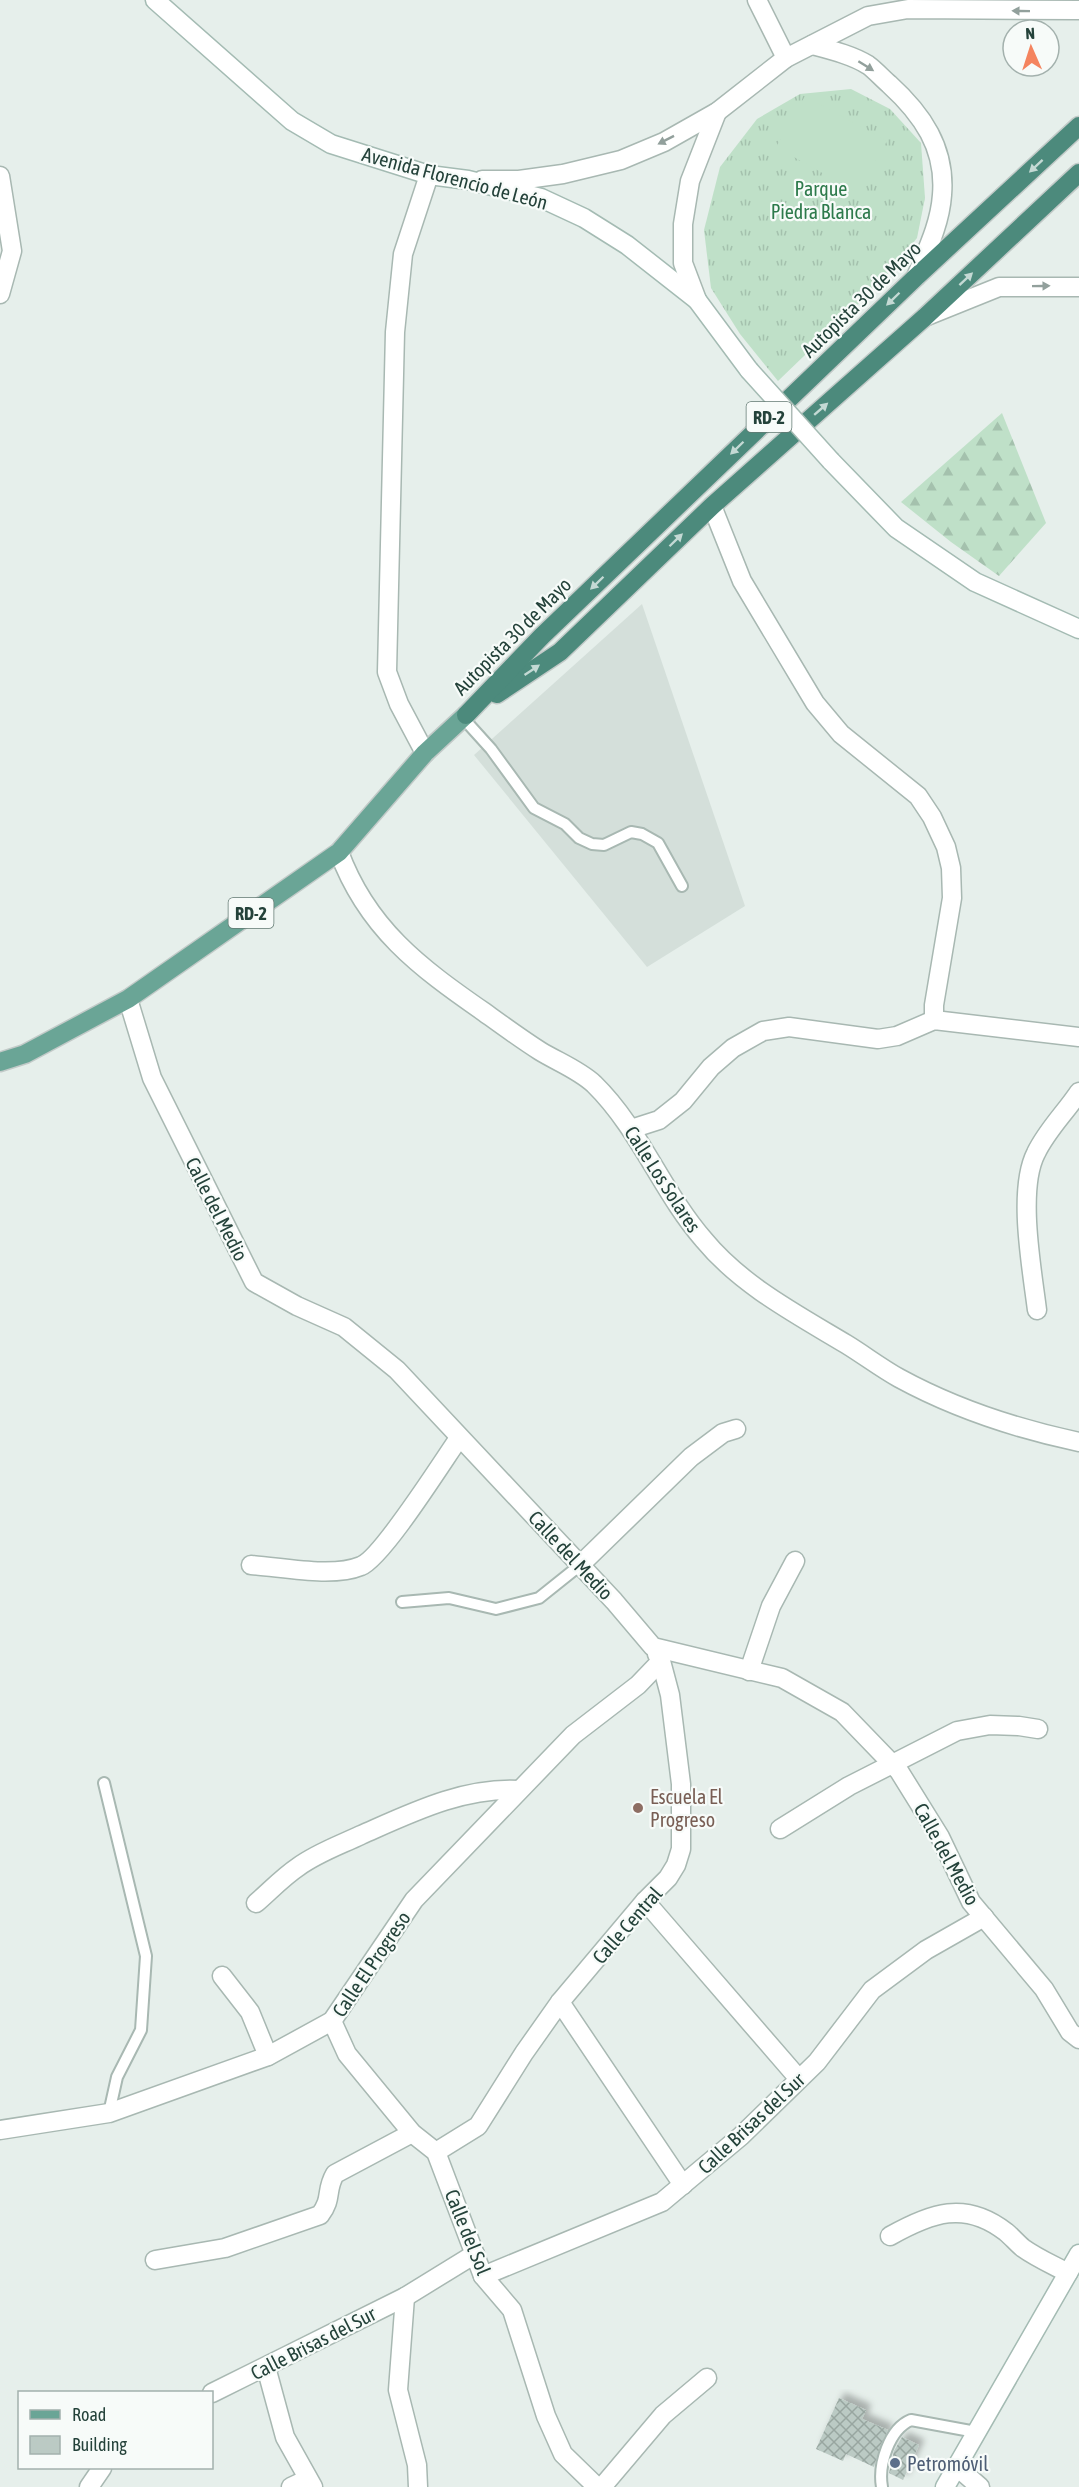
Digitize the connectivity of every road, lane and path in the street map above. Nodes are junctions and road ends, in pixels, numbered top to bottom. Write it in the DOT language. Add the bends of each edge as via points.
graph roads {
  1 [pos="154,0"];
  2 [pos="757,0"];
  3 [pos="888,6"];
  4 [pos="1052,6"];
  5 [pos="1079,10"];
  6 [pos="812,45"];
  7 [pos="786,58"];
  8 [pos="717,112"];
  9 [pos="1079,126"];
  10 [pos="1079,172"];
  11 [pos="429,175"];
  12 [pos="0,176"];
  13 [pos="468,180"];
  14 [pos="916,277"];
  15 [pos="1079,287"];
  16 [pos="0,294"];
  17 [pos="697,300"];
  18 [pos="925,317"];
  19 [pos="712,506"];
  20 [pos="1079,629"];
  21 [pos="464,716"];
  22 [pos="425,753"];
  23 [pos="339,852"];
  24 [pos="682,886"];
  25 [pos="128,999"];
  26 [pos="934,1020"];
  27 [pos="1079,1037"];
  28 [pos="0,1062"];
  29 [pos="1079,1092"];
  30 [pos="632,1129"];
  31 [pos="1038,1310"];
  32 [pos="736,1429"];
  33 [pos="459,1438"];
  34 [pos="1079,1442"];
  35 [pos="795,1561"];
  36 [pos="251,1565"];
  37 [pos="579,1566"];
  38 [pos="402,1602"];
  39 [pos="657,1654"];
  40 [pos="749,1671"];
  41 [pos="1038,1729"];
  42 [pos="892,1763"];
  43 [pos="104,1783"];
  44 [pos="519,1790"];
  45 [pos="780,1829"];
  46 [pos="645,1901"];
  47 [pos="256,1903"];
  48 [pos="984,1917"];
  49 [pos="222,1976"];
  50 [pos="560,2002"];
  51 [pos="332,2021"];
  52 [pos="1079,2039"];
  53 [pos="268,2056"];
  54 [pos="799,2079"];
  55 [pos="109,2113"];
  56 [pos="0,2130"];
  57 [pos="412,2133"];
  58 [pos="436,2152"];
  59 [pos="683,2185"];
  60 [pos="890,2236"];
  61 [pos="475,2253"];
  62 [pos="1079,2254"];
  63 [pos="155,2260"];
  64 [pos="1068,2273"];
  65 [pos="483,2276"];
  66 [pos="405,2297"];
  67 [pos="266,2367"];
  68 [pos="707,2378"];
  69 [pos="213,2393"];
  70 [pos="976,2432"];
  71 [pos="956,2466"];
  72 [pos="101,2469"];
  73 [pos="311,2483"];
  74 [pos="88,2487"];
  75 [pos="291,2487"];
  76 [pos="418,2487"];
  77 [pos="597,2487"];
  78 [pos="602,2487"];
  79 [pos="882,2487"];
  80 [pos="945,2487"];
  81 [pos="980,2487"];
  1 -- 11 [label="street, Avenida Florencio de León" via="292,121 331,144"];
  2 -- 7 [label="street"];
  4 -- 3 [label="street, one-way"];
  3 -- 6 [label="street"];
  4 -- 5 [label="street"];
  6 -- 7 [label="street"];
  6 -- 14 [label="street, one-way" via="840,52 868,66 902,96 928,127 940,157 942,194 936,229"];
  7 -- 8 [label="street"];
  8 -- 13 [label="street, one-way" via="664,142 621,160 519,180"];
  8 -- 17 [label="street" via="690,181 683,224 682,263"];
  9 -- 14 [label="highway, Autopista 30 de Mayo / RD-2, one-way"];
  18 -- 10 [label="highway, Autopista 30 de Mayo / RD-2, one-way"];
  11 -- 13 [label="street, Avenida Florencio de León"];
  11 -- 22 [label="street" via="403,254 395,332 387,672"];
  12 -- 16 [label="street" via="12,251"];
  13 -- 17 [label="street, Avenida Florencio de León" via="541,198 584,218 627,245"];
  14 -- 21 [label="highway, Autopista 30 de Mayo / RD-2, one-way"];
  18 -- 15 [label="street, one-way" via="999,287"];
  17 -- 20 [label="street, Avenida Florencio de León, bridge" via="749,370 896,528 975,582"];
  19 -- 18 [label="highway, Autopista 30 de Mayo / RD-2, one-way"];
  21 -- 19 [label="highway, Autopista 30 de Mayo / RD-2, one-way" via="560,652"];
  19 -- 26 [label="street" via="742,581 815,703 841,734 918,796 946,847 952,898"];
  21 -- 22 [label="main road, RD-2"];
  21 -- 24 [label="lane" via="534,808 592,844 604,845 631,832 642,834 658,843"];
  22 -- 23 [label="main road, RD-2"];
  23 -- 25 [label="main road, RD-2"];
  23 -- 30 [label="street, Calle Los Solares" via="365,906 423,969 593,1083"];
  25 -- 28 [label="main road, RD-2" via="25,1054"];
  25 -- 33 [label="street, Calle del Medio" via="152,1078 254,1282 344,1327 397,1370"];
  26 -- 27 [label="street"];
  26 -- 30 [label="street" via="897,1036 878,1039 789,1027 763,1031 733,1048 683,1101 659,1120"];
  29 -- 31 [label="street" via="1035,1154 1028,1181 1027,1216"];
  30 -- 34 [label="street, Calle Los Solares" via="670,1196 702,1239 723,1262 803,1320 899,1378 947,1401"];
  32 -- 37 [label="street" via="723,1433 691,1457"];
  33 -- 36 [label="street" via="413,1506 363,1566 328,1571"];
  33 -- 37 [label="street, Calle del Medio"];
  35 -- 40 [label="street" via="771,1606"];
  37 -- 38 [label="lane" via="539,1598 496,1609 449,1598"];
  37 -- 39 [label="street, Calle del Medio"];
  39 -- 40 [label="street, Calle del Medio"];
  39 -- 44 [label="street, Calle El Progreso" via="638,1685 573,1735"];
  39 -- 46 [label="street, Calle Central" via="670,1695 681,1784 681,1849 668,1878"];
  40 -- 42 [label="street, Calle del Medio" via="782,1678 842,1712"];
  41 -- 42 [label="street" via="990,1725 957,1731"];
  42 -- 45 [label="street"];
  42 -- 48 [label="street, Calle del Medio" via="940,1837 971,1902"];
  43 -- 55 [label="lane" via="146,1956 141,2030 117,2077"];
  44 -- 47 [label="street" via="494,1789 456,1797 410,1813 299,1866"];
  44 -- 51 [label="street, Calle El Progreso" via="414,1900"];
  46 -- 50 [label="street, Calle Central"];
  46 -- 54 [label="street"];
  48 -- 52 [label="street, Calle del Medio" via="1044,1989 1070,2032"];
  48 -- 54 [label="street, Calle Brisas del Sur" via="927,1950 872,1990 817,2062"];
  49 -- 53 [label="street" via="250,2012"];
  50 -- 58 [label="street, Calle Central" via="478,2126"];
  50 -- 59 [label="street"];
  51 -- 53 [label="street, Calle El Progreso"];
  51 -- 57 [label="street" via="347,2054"];
  53 -- 55 [label="street, Calle El Progreso"];
  54 -- 59 [label="street, Calle Brisas del Sur"];
  55 -- 56 [label="street, Calle El Progreso"];
  57 -- 58 [label="street"];
  57 -- 63 [label="street" via="335,2174 328,2185 328,2204 320,2215 225,2248"];
  58 -- 61 [label="street, Calle del Sol"];
  59 -- 65 [label="street, Calle Brisas del Sur" via="662,2202"];
  60 -- 64 [label="street" via="920,2219 941,2213 964,2213 984,2218 1022,2247"];
  61 -- 65 [label="street, Calle del Sol"];
  61 -- 66 [label="street, Calle Brisas del Sur"];
  62 -- 64 [label="street"];
  64 -- 70 [label="street"];
  65 -- 77 [label="street, Calle del Sol" via="512,2310 546,2416 563,2454"];
  66 -- 67 [label="street, Calle Brisas del Sur"];
  66 -- 76 [label="street" via="398,2390 417,2465"];
  67 -- 69 [label="street, Calle Brisas del Sur"];
  67 -- 73 [label="street" via="285,2437"];
  68 -- 78 [label="street" via="663,2415"];
  70 -- 71 [label="street"];
  70 -- 79 [label="lane" via="911,2420 902,2424 882,2465"];
  71 -- 80 [label="street"];
  71 -- 81 [label="street"];
  72 -- 74 [label="street"];
  73 -- 75 [label="street"];
}
